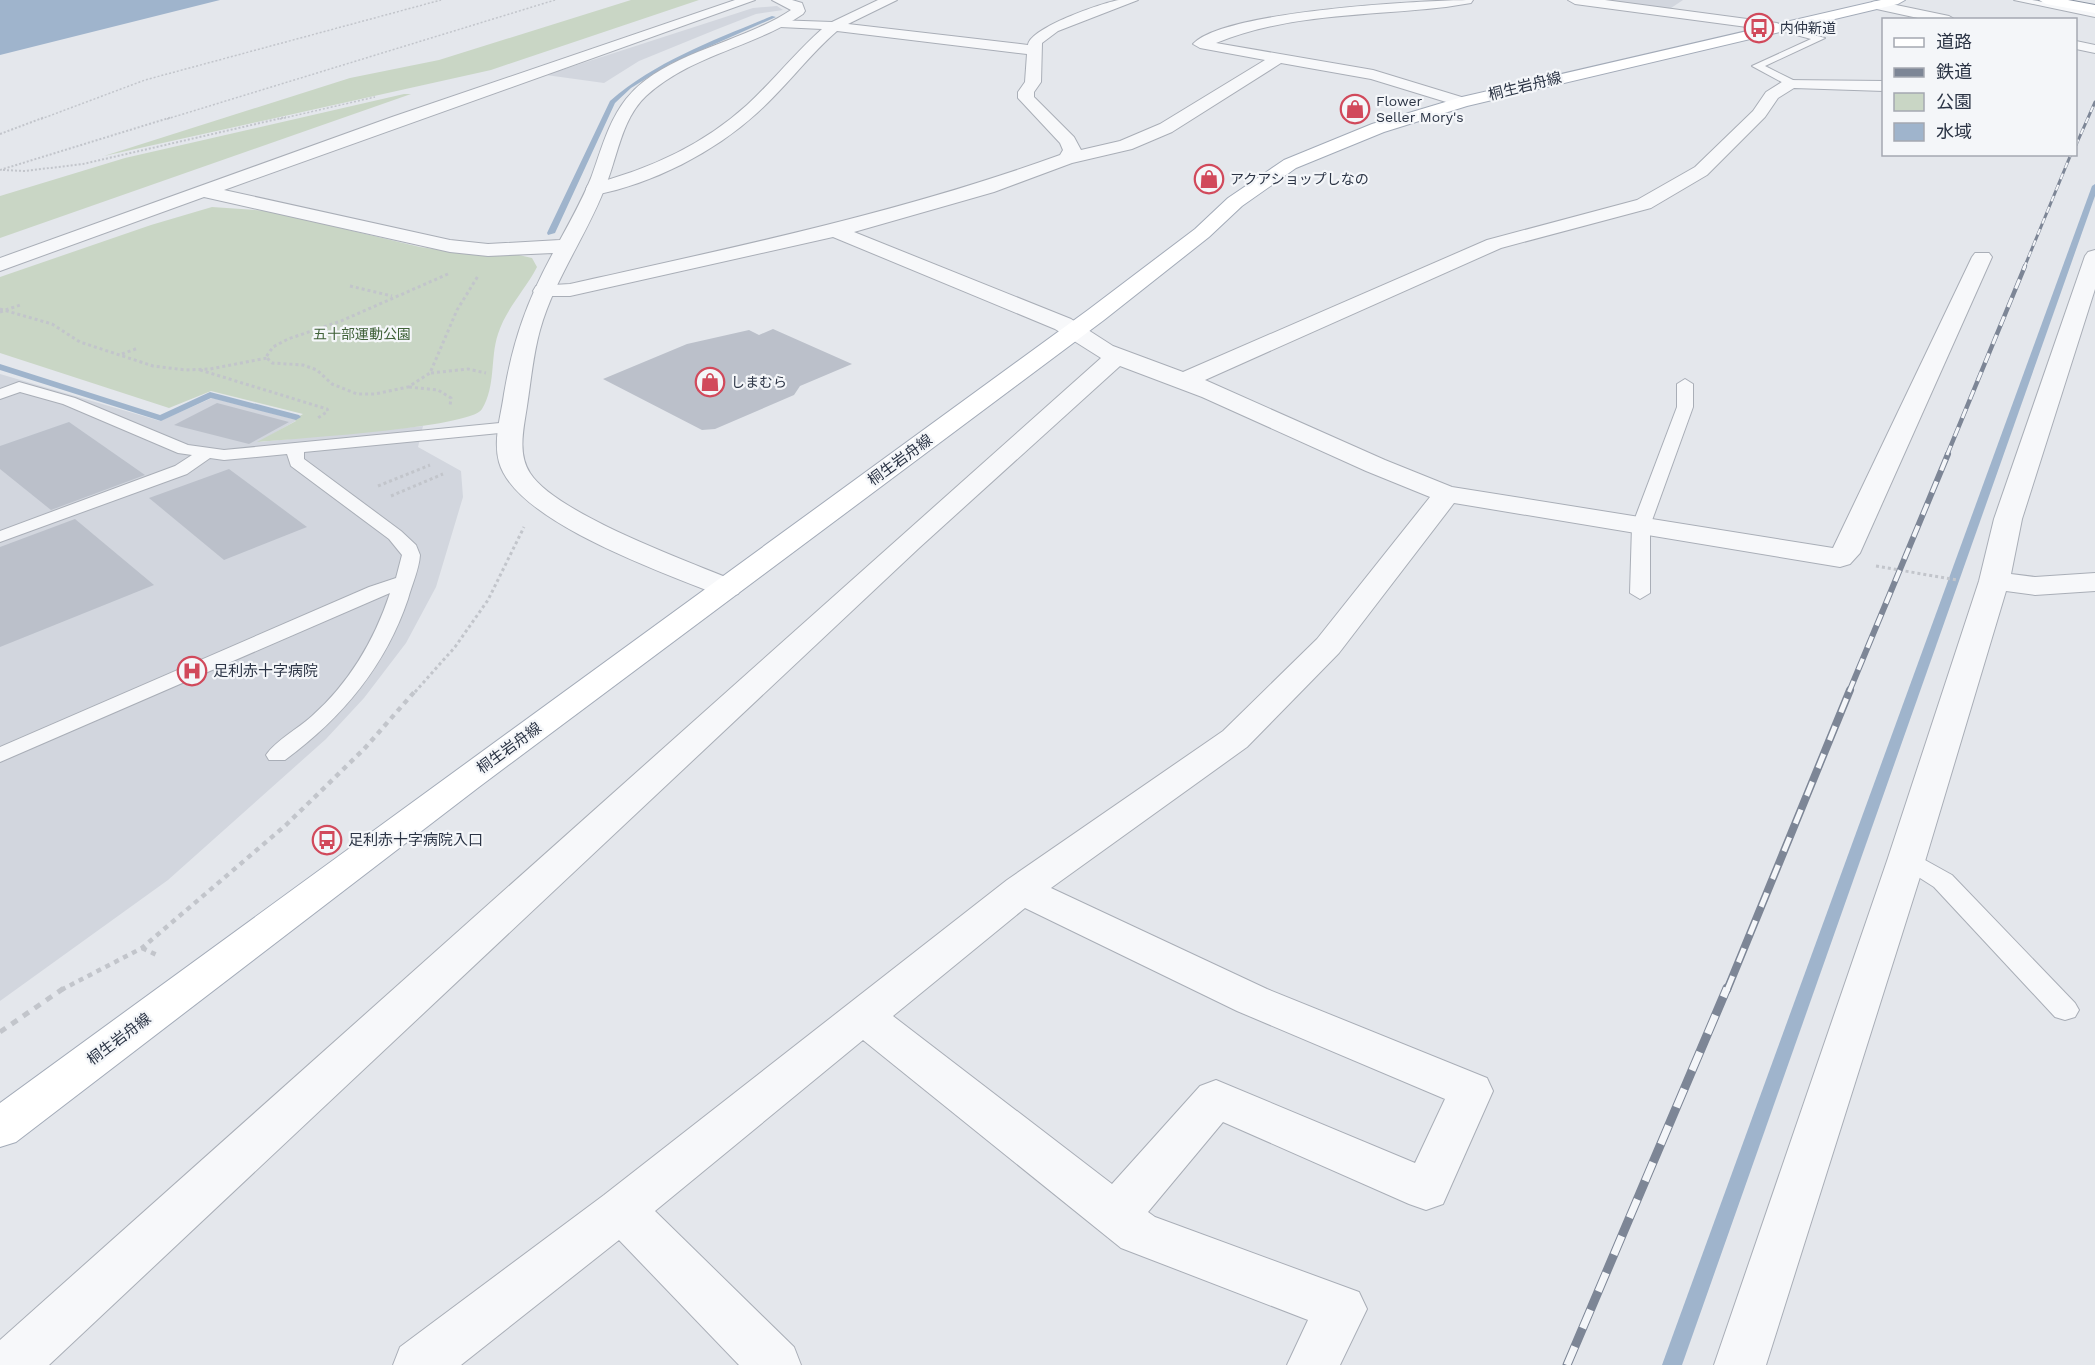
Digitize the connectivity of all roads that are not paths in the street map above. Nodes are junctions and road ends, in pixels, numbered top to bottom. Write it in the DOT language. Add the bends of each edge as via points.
graph roads {
  1 [pos="748,0"];
  2 [pos="779,0"];
  3 [pos="890,0"];
  4 [pos="1131,0"];
  5 [pos="1466,0"];
  6 [pos="1575,0"];
  7 [pos="2018,0"];
  8 [pos="2046,0"];
  9 [pos="2084,0"];
  10 [pos="2095,2"];
  11 [pos="1887,3"];
  12 [pos="2095,9"];
  13 [pos="2095,14"];
  14 [pos="1942,18"];
  15 [pos="780,23"];
  16 [pos="834,26"];
  17 [pos="1777,27"];
  18 [pos="1033,50"];
  19 [pos="1280,57"];
  20 [pos="1791,83"];
  21 [pos="1882,86"];
  22 [pos="1462,102"];
  23 [pos="1066,159"];
  24 [pos="595,189"];
  25 [pos="205,192"];
  26 [pos="835,231"];
  27 [pos="568,246"];
  28 [pos="2095,256"];
  29 [pos="1982,257"];
  30 [pos="0,265"];
  31 [pos="544,291"];
  32 [pos="1073,332"];
  33 [pos="1116,357"];
  34 [pos="1183,381"];
  35 [pos="1684,384"];
  36 [pos="0,394"];
  37 [pos="511,427"];
  38 [pos="297,448"];
  39 [pos="206,453"];
  40 [pos="1447,494"];
  41 [pos="1641,526"];
  42 [pos="0,537"];
  43 [pos="1994,581"];
  44 [pos="404,582"];
  45 [pos="2095,582"];
  46 [pos="727,588"];
  47 [pos="1640,593"];
  48 [pos="0,754"];
  49 [pos="277,755"];
  50 [pos="1907,858"];
  51 [pos="1021,890"];
  52 [pos="2065,1010"];
  53 [pos="862,1016"];
  54 [pos="0,1128"];
  55 [pos="621,1210"];
  56 [pos="1115,1215"];
  57 [pos="11,1365"];
  58 [pos="420,1365"];
  59 [pos="775,1365"];
  60 [pos="1313,1365"];
  61 [pos="1740,1365"];
  1 -- 25 [label="street"];
  2 -- 15 [label="street" via="799,9"];
  3 -- 16 [label="street"];
  4 -- 18 [label="street" via="1053,28 1035,41"];
  5 -- 19 [label="street" via="1257,24 1200,44"];
  6 -- 17 [label="street"];
  7 -- 13 [label="lane"];
  8 -- 12 [label="main road"];
  9 -- 10 [label="main road"];
  11 -- 14 [label="street"];
  11 -- 17 [label="main road, 桐生岩舟線"];
  15 -- 16 [label="street"];
  15 -- 24 [label="street" via="680,66 640,92 624,114"];
  16 -- 18 [label="street"];
  16 -- 24 [label="street" via="808,48 752,109 707,141 614,187"];
  17 -- 20 [label="lane" via="1820,38 1757,66"];
  17 -- 22 [label="main road, 桐生岩舟線"];
  18 -- 23 [label="street" via="1033,82 1026,98 1068,141 1072,150"];
  19 -- 22 [label="street" via="1373,75"];
  19 -- 23 [label="street" via="1147,137"];
  20 -- 21 [label="street"];
  20 -- 34 [label="street" via="1772,95 1759,114 1701,171 1644,204 1494,244"];
  22 -- 32 [label="main road, 桐生岩舟線" via="1378,128 1290,164 1235,202 1202,233"];
  23 -- 26 [label="street" via="987,188"];
  24 -- 27 [label="street"];
  25 -- 27 [label="street" via="450,246 488,250"];
  25 -- 30 [label="street"];
  26 -- 31 [label="street" via="570,290"];
  26 -- 32 [label="street" via="1063,324"];
  27 -- 31 [label="street"];
  28 -- 43 [label="street" via="2008,519"];
  29 -- 41 [label="street" via="1840,558"];
  31 -- 37 [label="street" via="529,330"];
  32 -- 33 [label="street"];
  32 -- 46 [label="main road, 桐生岩舟線"];
  33 -- 34 [label="street"];
  33 -- 57 [label="street"];
  34 -- 40 [label="street" via="1396,477"];
  35 -- 41 [label="lane" via="1685,407"];
  36 -- 39 [label="lane" via="18,387 69,401 184,449"];
  37 -- 38 [label="lane"];
  37 -- 46 [label="street" via="512,466 533,496 629,546"];
  38 -- 39 [label="lane"];
  38 -- 44 [label="lane" via="297,462 409,549 410,563"];
  39 -- 42 [label="lane" via="181,470"];
  40 -- 41 [label="street"];
  40 -- 51 [label="street" via="1328,646 1235,739"];
  41 -- 47 [label="lane"];
  43 -- 45 [label="street" via="2035,586"];
  43 -- 50 [label="street"];
  44 -- 48 [label="lane"];
  44 -- 49 [label="lane" via="393,620 340,704 312,731"];
  46 -- 54 [label="main road, 桐生岩舟線"];
  50 -- 52 [label="lane" via="1943,881"];
  50 -- 61 [label="street"];
  51 -- 53 [label="street"];
  51 -- 56 [label="street" via="1252,1000 1471,1091 1426,1189 1216,1100"];
  53 -- 55 [label="street"];
  53 -- 56 [label="street"];
  55 -- 58 [label="street"];
  55 -- 59 [label="street"];
  56 -- 60 [label="street" via="1138,1233 1341,1309"];
}
